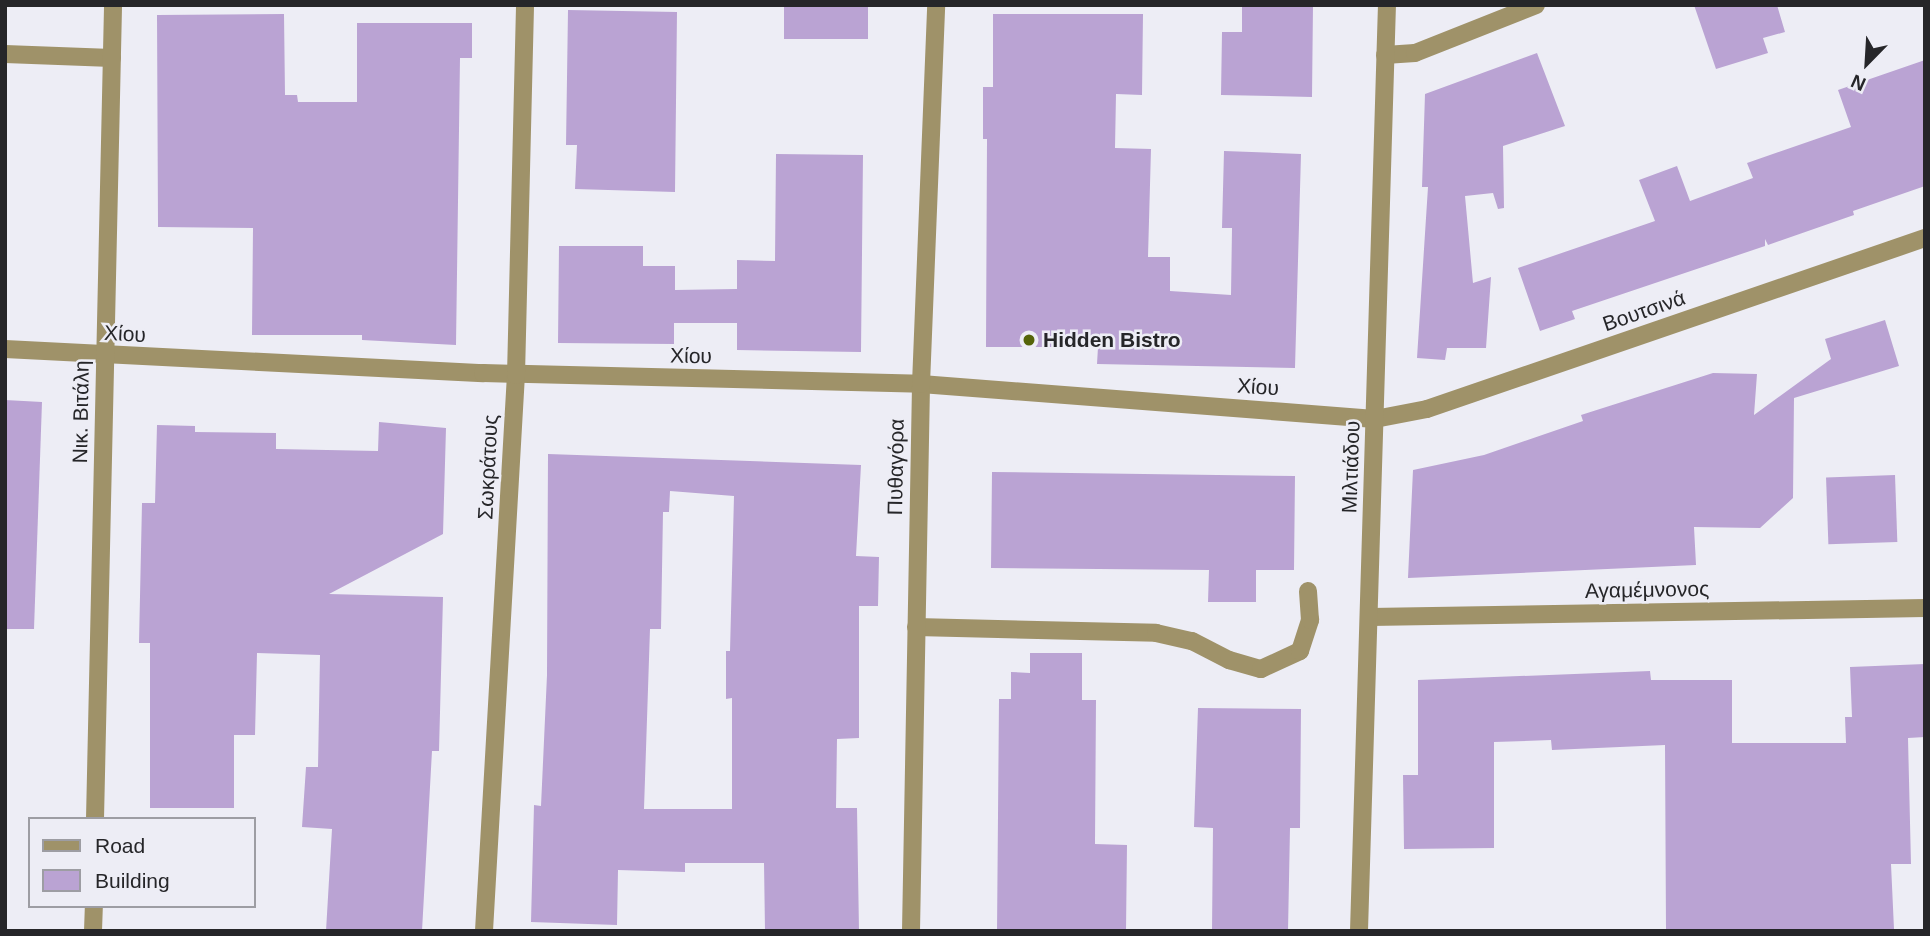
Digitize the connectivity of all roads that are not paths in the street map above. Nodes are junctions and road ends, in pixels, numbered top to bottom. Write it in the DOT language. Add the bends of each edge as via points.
graph roads {
  1 [pos="113,5"];
  2 [pos="525,5"];
  3 [pos="936,5"];
  4 [pos="1387,5"];
  5 [pos="1536,5"];
  6 [pos="5,54"];
  7 [pos="1385,55"];
  8 [pos="112,58"];
  9 [pos="1925,237"];
  10 [pos="5,349"];
  11 [pos="105,356"];
  12 [pos="516,375"];
  13 [pos="920,384"];
  14 [pos="1375,419"];
  15 [pos="1308,591"];
  16 [pos="1925,608"];
  17 [pos="1370,617"];
  18 [pos="916,627"];
  19 [pos="95,817"];
  20 [pos="94,908"];
  21 [pos="93,931"];
  22 [pos="484,931"];
  23 [pos="911,931"];
  24 [pos="1359,931"];
  1 -- 8 [label="street, Νικ. Βιτάλη"];
  2 -- 12 [label="street, Σωκράτους"];
  3 -- 13 [label="street, Πυθαγόρα"];
  4 -- 7 [label="street, Μιλτιάδου"];
  5 -- 7 [label="street" via="1415,53"];
  6 -- 8 [label="street"];
  7 -- 14 [label="street, Μιλτιάδου"];
  8 -- 11 [label="street, Νικ. Βιτάλη"];
  9 -- 14 [label="street, Βουτσινά" via="1427,410"];
  10 -- 11 [label="street, Χίου"];
  11 -- 12 [label="street, Χίου"];
  11 -- 19 [label="street, Νικ. Βιτάλη"];
  12 -- 13 [label="street, Χίου"];
  12 -- 22 [label="street, Σωκράτους"];
  13 -- 14 [label="street, Χίου"];
  13 -- 18 [label="street, Πυθαγόρα"];
  14 -- 17 [label="street, Μιλτιάδου"];
  15 -- 18 [label="street" via="1310,620 1300,651 1261,668 1229,660 1192,641 1156,633"];
  16 -- 17 [label="street, Αγαμέμνονος"];
  17 -- 24 [label="street, Μιλτιάδου"];
  18 -- 23 [label="street, Πυθαγόρα"];
  20 -- 21 [label="street"];
}
